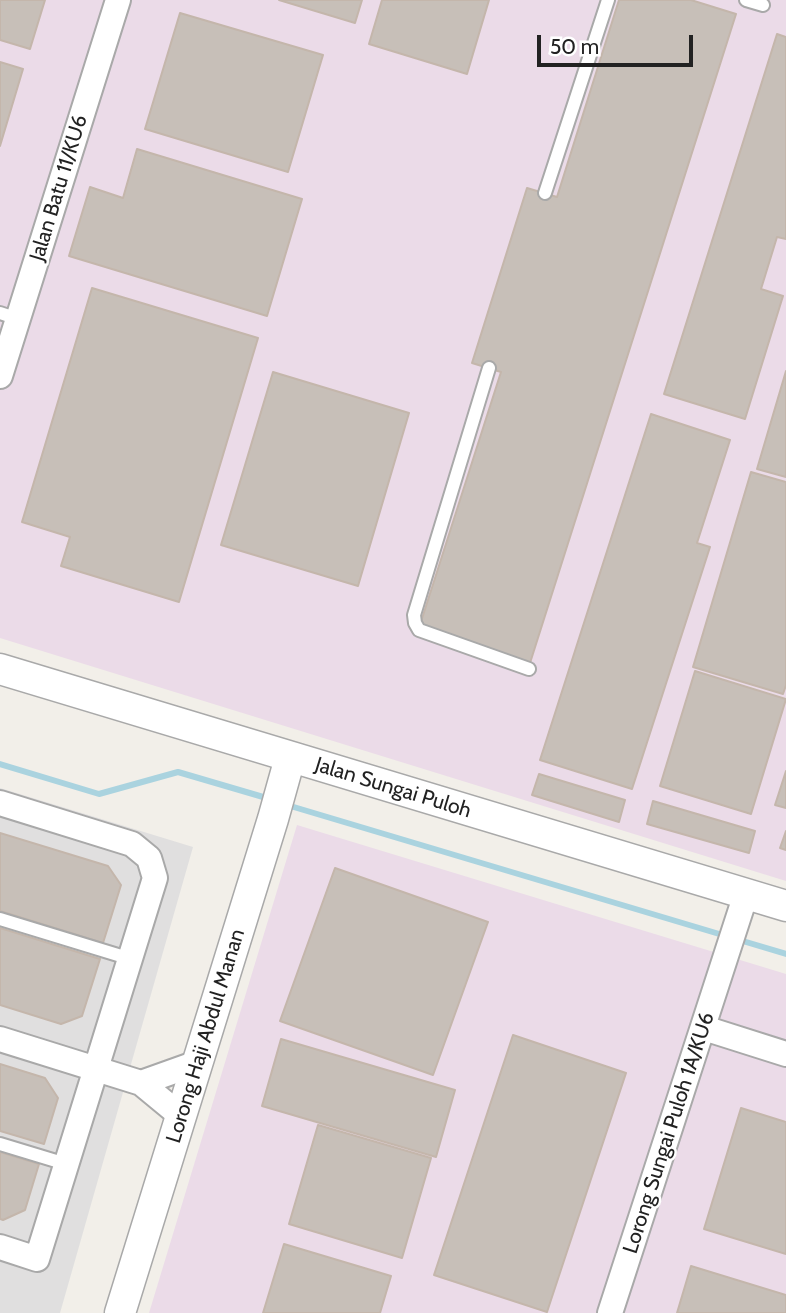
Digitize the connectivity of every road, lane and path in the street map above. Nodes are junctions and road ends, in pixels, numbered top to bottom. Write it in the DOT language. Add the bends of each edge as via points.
graph roads {
  1 [pos="118,0"];
  2 [pos="608,0"];
  3 [pos="746,0"];
  4 [pos="762,5"];
  5 [pos="545,193"];
  6 [pos="9,316"];
  7 [pos="489,368"];
  8 [pos="0,376"];
  9 [pos="0,669"];
  10 [pos="529,669"];
  11 [pos="287,768"];
  12 [pos="0,803"];
  13 [pos="786,906"];
  14 [pos="742,907"];
  15 [pos="0,919"];
  16 [pos="131,959"];
  17 [pos="704,1028"];
  18 [pos="0,1039"];
  19 [pos="786,1054"];
  20 [pos="197,1063"];
  21 [pos="95,1068"];
  22 [pos="141,1083"];
  23 [pos="181,1116"];
  24 [pos="0,1144"];
  25 [pos="66,1164"];
  26 [pos="0,1247"];
  27 [pos="120,1313"];
  28 [pos="610,1313"];
  1 -- 6 [label="street, Jalan Batu 11/KU6"];
  2 -- 5 [label="lane"];
  3 -- 4 [label="lane"];
  6 -- 8 [label="street, Jalan Batu 11/KU6"];
  7 -- 10 [label="lane" via="415,623 419,630"];
  9 -- 11 [label="street, Jalan Sungai Puloh"];
  11 -- 14 [label="street, Jalan Sungai Puloh"];
  11 -- 20 [label="street, Lorong Haji Abdul Manan"];
  12 -- 16 [label="street" via="132,844 149,858 155,878"];
  13 -- 14 [label="street, Jalan Sungai Puloh"];
  14 -- 17 [label="street, Lorong Sungai Puloh 1A/KU6"];
  15 -- 16 [label="lane"];
  16 -- 21 [label="street"];
  17 -- 19 [label="street"];
  17 -- 28 [label="street, Lorong Sungai Puloh 1A/KU6"];
  18 -- 21 [label="street"];
  20 -- 22 [label="street"];
  20 -- 23 [label="street, Lorong Haji Abdul Manan"];
  21 -- 22 [label="street"];
  21 -- 25 [label="street"];
  22 -- 23 [label="street"];
  23 -- 27 [label="street, Lorong Haji Abdul Manan"];
  24 -- 25 [label="lane"];
  25 -- 26 [label="street" via="37,1259"];
}
